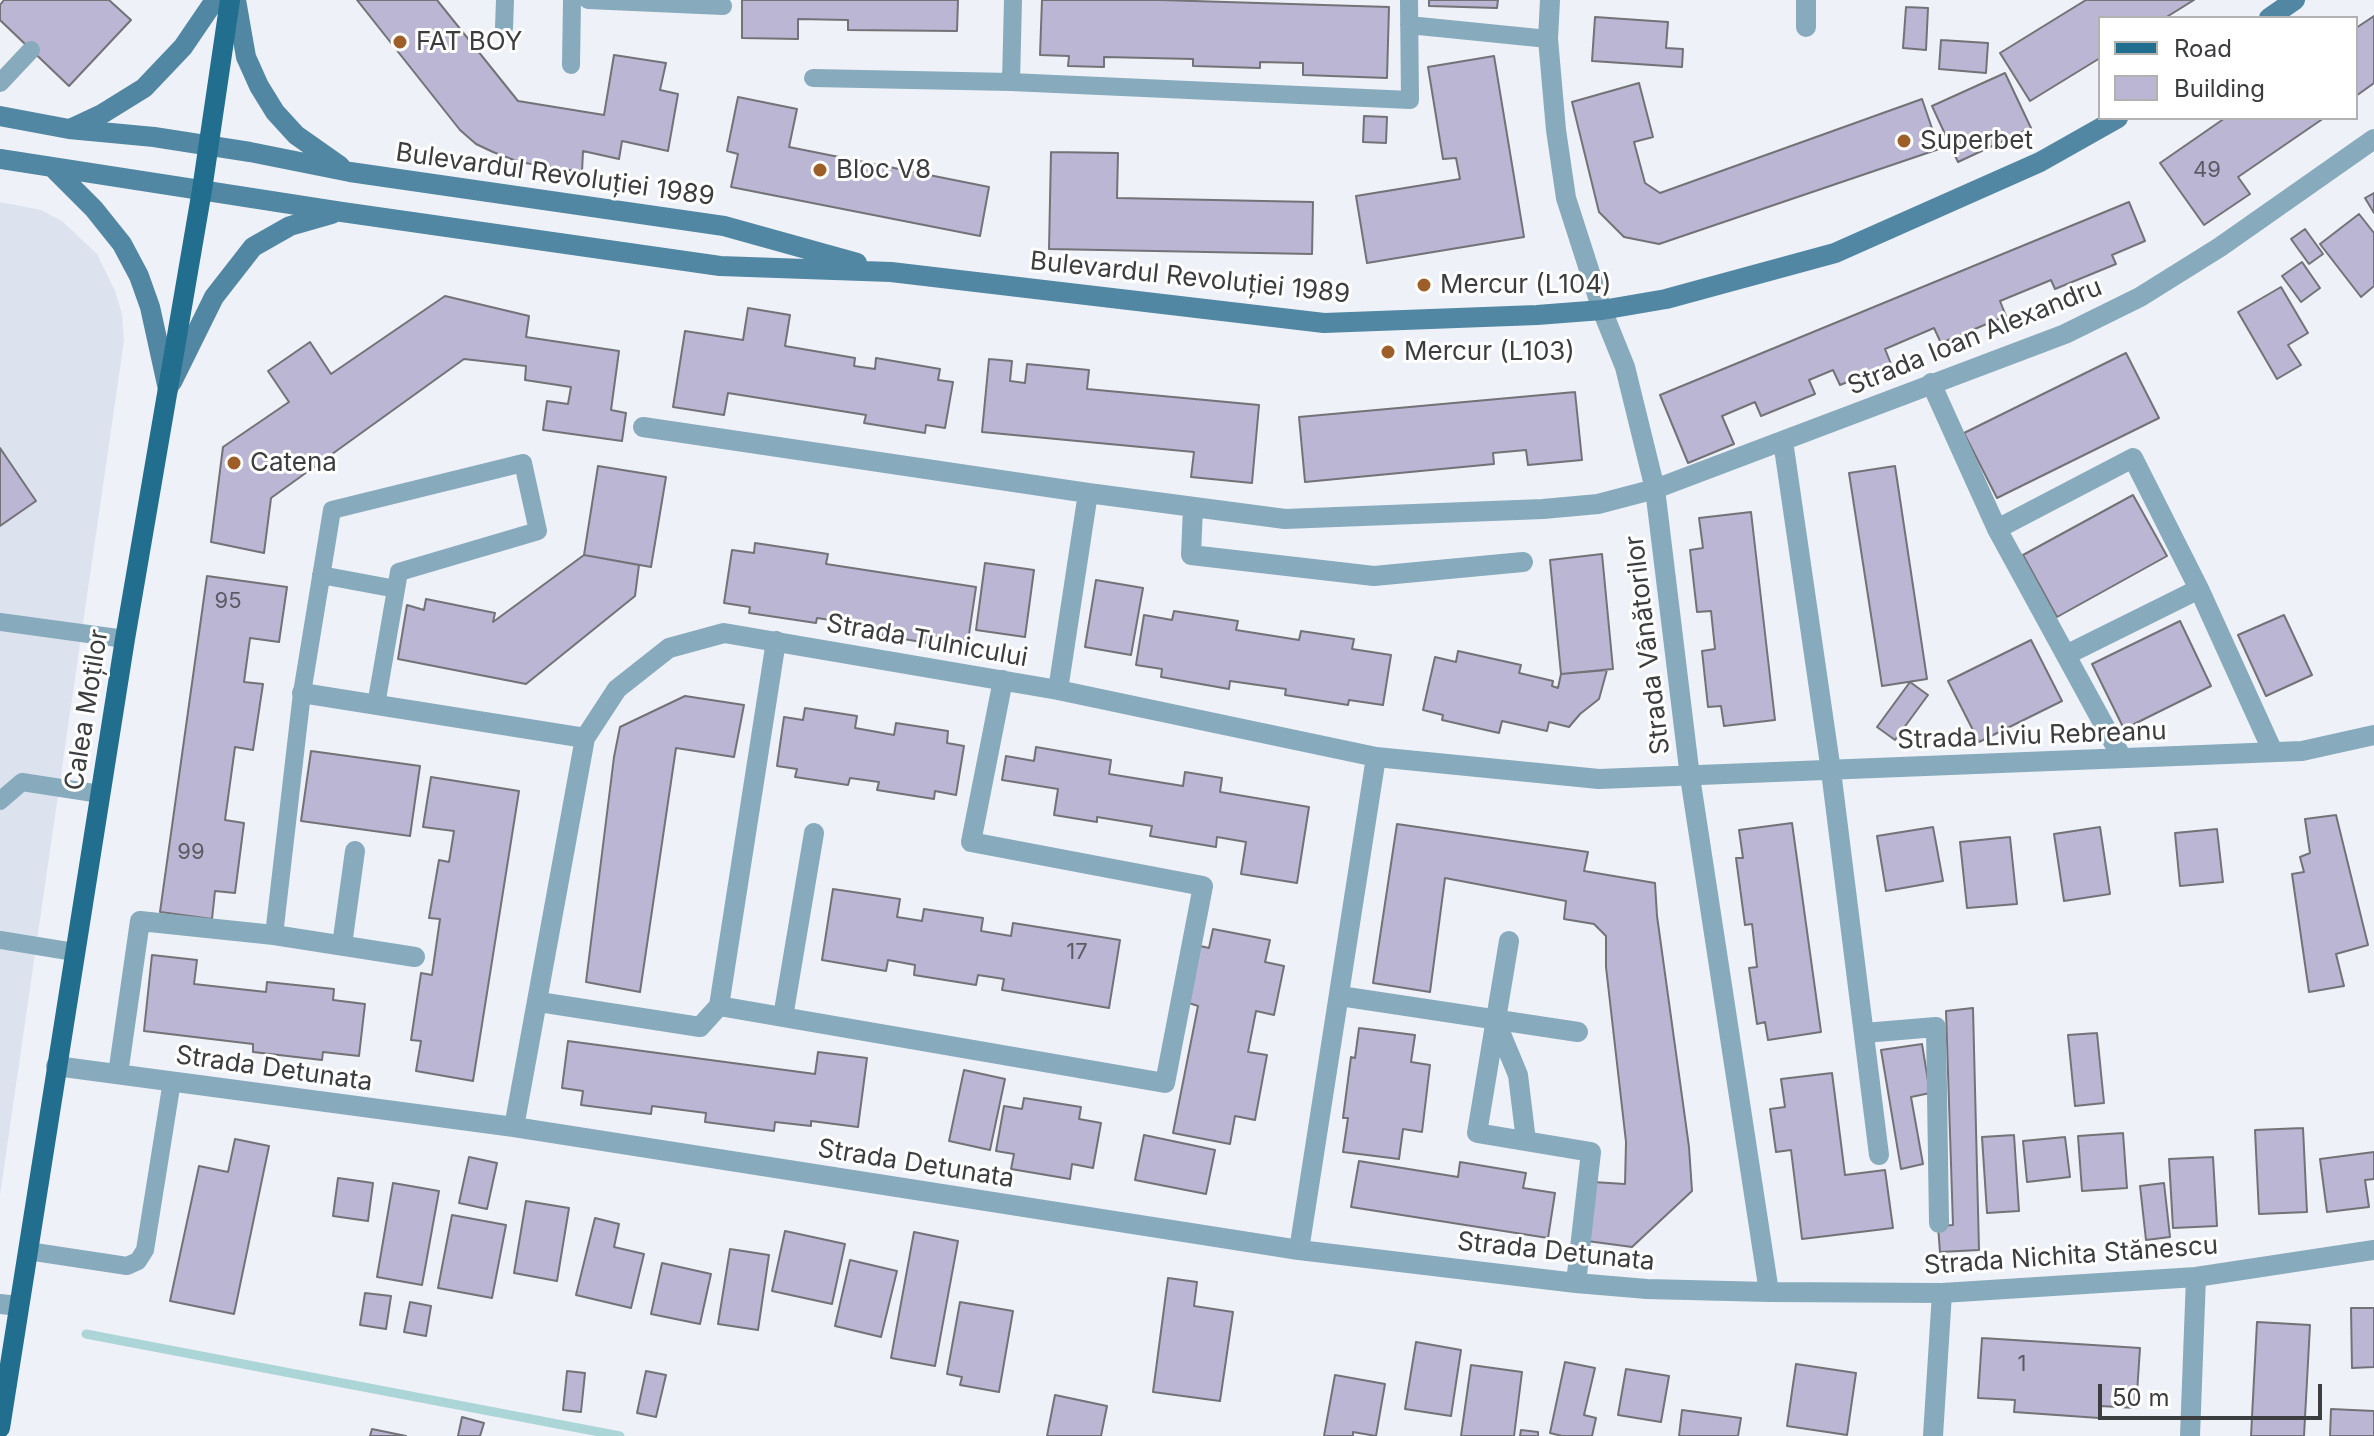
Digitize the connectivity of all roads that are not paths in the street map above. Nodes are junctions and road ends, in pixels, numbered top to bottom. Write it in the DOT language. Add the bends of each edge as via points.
graph roads {
  1 [pos="215,0"];
  2 [pos="230,0"];
  3 [pos="236,0"];
  4 [pos="505,0"];
  5 [pos="572,0"];
  6 [pos="588,0"];
  7 [pos="1013,0"];
  8 [pos="1409,0"];
  9 [pos="1550,0"];
  10 [pos="1806,0"];
  11 [pos="2295,0"];
  12 [pos="723,6"];
  13 [pos="2272,16"];
  14 [pos="1409,25"];
  15 [pos="1806,27"];
  16 [pos="504,28"];
  17 [pos="1548,39"];
  18 [pos="31,50"];
  19 [pos="571,65"];
  20 [pos="813,78"];
  21 [pos="1011,82"];
  22 [pos="0,83"];
  23 [pos="0,116"];
  24 [pos="2114,120"];
  25 [pos="69,129"];
  26 [pos="2374,139"];
  27 [pos="208,146"];
  28 [pos="0,159"];
  29 [pos="53,168"];
  30 [pos="350,172"];
  31 [pos="202,190"];
  32 [pos="342,212"];
  33 [pos="891,272"];
  34 [pos="1602,310"];
  35 [pos="1931,383"];
  36 [pos="168,389"];
  37 [pos="643,427"];
  38 [pos="1783,441"];
  39 [pos="1655,489"];
  40 [pos="1088,493"];
  41 [pos="1193,507"];
  42 [pos="1997,529"];
  43 [pos="1523,562"];
  44 [pos="321,575"];
  45 [pos="396,589"];
  46 [pos="2199,589"];
  47 [pos="0,622"];
  48 [pos="125,639"];
  49 [pos="776,641"];
  50 [pos="2066,655"];
  51 [pos="1003,680"];
  52 [pos="1058,690"];
  53 [pos="302,693"];
  54 [pos="376,705"];
  55 [pos="2374,735"];
  56 [pos="585,738"];
  57 [pos="2273,752"];
  58 [pos="1376,757"];
  59 [pos="2122,758"];
  60 [pos="1831,771"];
  61 [pos="1690,777"];
  62 [pos="100,794"];
  63 [pos="0,801"];
  64 [pos="814,833"];
  65 [pos="355,851"];
  66 [pos="274,935"];
  67 [pos="0,940"];
  68 [pos="1509,941"];
  69 [pos="342,945"];
  70 [pos="74,952"];
  71 [pos="415,957"];
  72 [pos="1340,996"];
  73 [pos="539,1002"];
  74 [pos="719,1006"];
  75 [pos="783,1017"];
  76 [pos="1495,1020"];
  77 [pos="1578,1032"];
  78 [pos="1864,1033"];
  79 [pos="56,1066"];
  80 [pos="118,1074"];
  81 [pos="172,1081"];
  82 [pos="514,1127"];
  83 [pos="1526,1141"];
  84 [pos="1879,1155"];
  85 [pos="1939,1223"];
  86 [pos="1299,1250"];
  87 [pos="2374,1250"];
  88 [pos="28,1251"];
  89 [pos="2196,1277"];
  90 [pos="1576,1283"];
  91 [pos="1769,1292"];
  92 [pos="1942,1293"];
  93 [pos="10,1305"];
  94 [pos="0,1428"];
  95 [pos="1933,1436"];
  96 [pos="2190,1436"];
  1 -- 25 [label="main road" via="183,47 144,88"];
  2 -- 27 [label="main road, Calea Moților"];
  3 -- 30 [label="main road" via="246,57 275,112 296,135"];
  4 -- 16 [label="lane"];
  5 -- 19 [label="lane"];
  6 -- 12 [label="lane"];
  7 -- 21 [label="lane"];
  8 -- 14 [label="lane"];
  9 -- 17 [label="street, Strada Vânătorilor"];
  10 -- 15 [label="street"];
  11 -- 13 [label="main road"];
  14 -- 17 [label="lane"];
  14 -- 21 [label="lane" via="1410,100"];
  17 -- 34 [label="street, Strada Vânătorilor" via="1566,198"];
  18 -- 22 [label="lane"];
  20 -- 21 [label="lane"];
  23 -- 25 [label="main road, Bulevardul Revoluției 1989"];
  24 -- 34 [label="main road, Bulevardul Revoluției 1989" via="2026,168 1835,253 1666,299"];
  25 -- 27 [label="main road, Bulevardul Revoluției 1989"];
  26 -- 35 [label="street, Strada Ioan Alexandru" via="2140,297 2065,334"];
  27 -- 30 [label="main road, Bulevardul Revoluției 1989"];
  27 -- 31 [label="main road, Calea Moților"];
  28 -- 29 [label="main road, Bulevardul Revoluției 1989"];
  29 -- 31 [label="main road, Bulevardul Revoluției 1989"];
  29 -- 36 [label="main road" via="122,244 139,276"];
  30 -- 33 [label="main road, Bulevardul Revoluției 1989" via="724,226"];
  31 -- 32 [label="main road, Bulevardul Revoluției 1989"];
  31 -- 36 [label="main road, Calea Moților"];
  32 -- 33 [label="main road, Bulevardul Revoluției 1989" via="720,266"];
  32 -- 36 [label="main road" via="290,226 253,247 214,297"];
  33 -- 34 [label="main road, Bulevardul Revoluției 1989" via="1324,323"];
  34 -- 39 [label="street, Strada Vânătorilor" via="1633,394"];
  35 -- 38 [label="street, Strada Ioan Alexandru"];
  35 -- 42 [label="street"];
  36 -- 48 [label="main road, Calea Moților"];
  37 -- 40 [label="street, Strada Ioan Alexandru"];
  38 -- 39 [label="street, Strada Ioan Alexandru"];
  38 -- 60 [label="street"];
  39 -- 41 [label="street, Strada Ioan Alexandru" via="1598,504 1498,511 1285,519"];
  39 -- 61 [label="street, Strada Vânătorilor"];
  40 -- 41 [label="street, Strada Ioan Alexandru"];
  40 -- 52 [label="street"];
  41 -- 43 [label="street" via="1191,555 1374,576"];
  42 -- 46 [label="street" via="2133,458"];
  42 -- 50 [label="street"];
  44 -- 45 [label="lane"];
  44 -- 45 [label="lane" via="332,510 523,463 538,531 399,572"];
  44 -- 53 [label="lane"];
  45 -- 54 [label="lane"];
  46 -- 50 [label="street"];
  46 -- 57 [label="street"];
  47 -- 48 [label="lane"];
  48 -- 62 [label="main road, Calea Moților"];
  49 -- 51 [label="street, Strada Tulnicului"];
  49 -- 56 [label="street, Strada Tulnicului" via="724,633 669,648 617,689"];
  49 -- 74 [label="street"];
  50 -- 59 [label="street"];
  51 -- 52 [label="street, Strada Tulnicului"];
  51 -- 75 [label="street" via="971,842 1203,886 1165,1083"];
  52 -- 58 [label="street, Strada Tulnicului"];
  53 -- 54 [label="street"];
  53 -- 66 [label="lane"];
  54 -- 56 [label="street"];
  55 -- 57 [label="street, Strada Liviu Rebreanu"];
  56 -- 73 [label="street, Strada Tulnicului"];
  57 -- 59 [label="street, Strada Liviu Rebreanu"];
  58 -- 61 [label="street, Strada Tulnicului" via="1599,779"];
  58 -- 72 [label="street"];
  59 -- 60 [label="street, Strada Liviu Rebreanu"];
  60 -- 61 [label="street, Strada Liviu Rebreanu"];
  60 -- 78 [label="street"];
  61 -- 91 [label="street, Strada Vânătorilor"];
  62 -- 63 [label="lane" via="22,782"];
  62 -- 70 [label="main road, Calea Moților"];
  64 -- 75 [label="street"];
  65 -- 69 [label="street"];
  66 -- 69 [label="street"];
  66 -- 80 [label="street" via="140,921"];
  67 -- 70 [label="lane"];
  68 -- 76 [label="street"];
  69 -- 71 [label="street"];
  70 -- 79 [label="main road, Calea Moților"];
  72 -- 76 [label="street"];
  72 -- 86 [label="street"];
  73 -- 74 [label="street" via="700,1027"];
  73 -- 82 [label="street, Strada Tulnicului"];
  74 -- 75 [label="street"];
  76 -- 77 [label="street"];
  76 -- 83 [label="street" via="1518,1075"];
  76 -- 83 [label="street" via="1477,1133"];
  78 -- 84 [label="street"];
  78 -- 85 [label="street" via="1936,1027"];
  79 -- 80 [label="street, Strada Detunata"];
  79 -- 88 [label="main road, Calea Moților"];
  80 -- 81 [label="street, Strada Detunata"];
  81 -- 82 [label="street, Strada Detunata"];
  81 -- 88 [label="lane" via="145,1250 138,1261 127,1266"];
  82 -- 86 [label="street, Strada Detunata"];
  83 -- 90 [label="street" via="1591,1152"];
  86 -- 90 [label="street, Strada Detunata"];
  87 -- 89 [label="street, Strada Nichita Stănescu"];
  88 -- 93 [label="main road, Calea Moților"];
  89 -- 92 [label="street, Strada Nichita Stănescu"];
  89 -- 96 [label="street"];
  90 -- 91 [label="street, Strada Detunata"];
  91 -- 92 [label="street, Strada Nichita Stănescu"];
  92 -- 95 [label="street"];
  93 -- 94 [label="main road, Calea Moților"];
}
